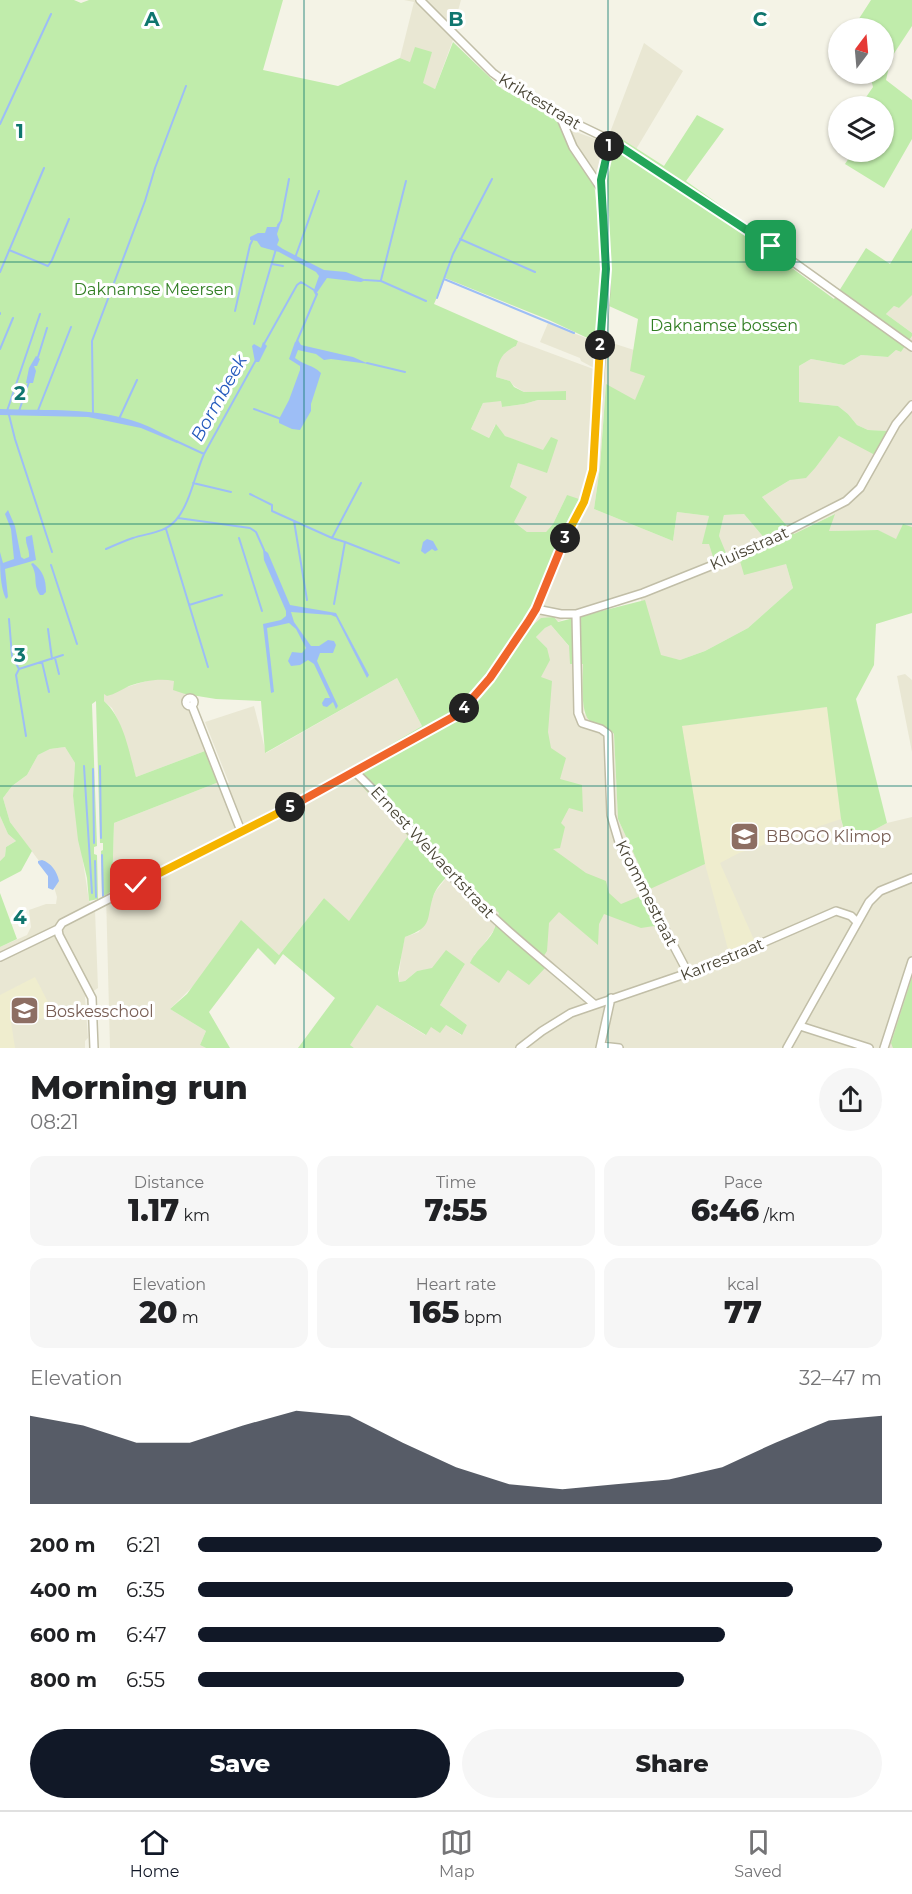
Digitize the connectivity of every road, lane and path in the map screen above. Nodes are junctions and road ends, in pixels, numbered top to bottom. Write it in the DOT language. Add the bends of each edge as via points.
graph roads {
  1 [pos="420,0"];
  2 [pos="560,116"];
  3 [pos="610,140"];
  4 [pos="601,188"];
  5 [pos="912,347"];
  6 [pos="912,405"];
  7 [pos="536,609"];
  8 [pos="576,614"];
  9 [pos="192,706"];
  10 [pos="354,771"];
  11 [pos="242,831"];
  12 [pos="912,878"];
  13 [pos="857,922"];
  14 [pos="58,929"];
  15 [pos="0,957"];
  16 [pos="912,961"];
  17 [pos="688,973"];
  18 [pos="611,998"];
  19 [pos="594,1004"];
  20 [pos="800,1026"];
  21 [pos="601,1047"];
  22 [pos="94,1048"];
  23 [pos="520,1048"];
  24 [pos="619,1048"];
  25 [pos="787,1048"];
  26 [pos="869,1048"];
  27 [pos="884,1048"];
  1 -- 2 [label="street, Kriktestraat" via="493,73"];
  2 -- 3 [label="street, Kriktestraat"];
  2 -- 4 [label="street" via="573,147"];
  3 -- 4 [label="street"];
  3 -- 5 [label="street, Kriktestraat" via="771,246"];
  4 -- 7 [label="street" via="606,286 593,470 584,502"];
  6 -- 8 [label="street, Kluisstraat" via="896,424 860,488 846,501 748,551 643,593"];
  7 -- 8 [label="street, Kluisstraat"];
  7 -- 10 [label="street" via="468,705"];
  8 -- 17 [label="street, Krommestraat" via="578,713 582,723 608,734 611,815 619,842"];
  9 -- 11 [label="street"];
  10 -- 11 [label="street"];
  10 -- 19 [label="street, Ernest Welvaertstraat" via="457,883"];
  11 -- 14 [label="street" via="62,923"];
  12 -- 13 [label="street" via="880,891 868,902"];
  13 -- 17 [label="street, Karrestraat" via="836,911"];
  13 -- 20 [label="street"];
  14 -- 15 [label="street"];
  14 -- 22 [label="street" via="92,998"];
  16 -- 27 [label="street"];
  17 -- 18 [label="street, Karrestraat"];
  18 -- 19 [label="street, Karrestraat"];
  18 -- 21 [label="street"];
  19 -- 23 [label="street, Karrestraat" via="571,1013"];
  20 -- 25 [label="street"];
  20 -- 26 [label="street"];
  21 -- 24 [label="street"];
}
